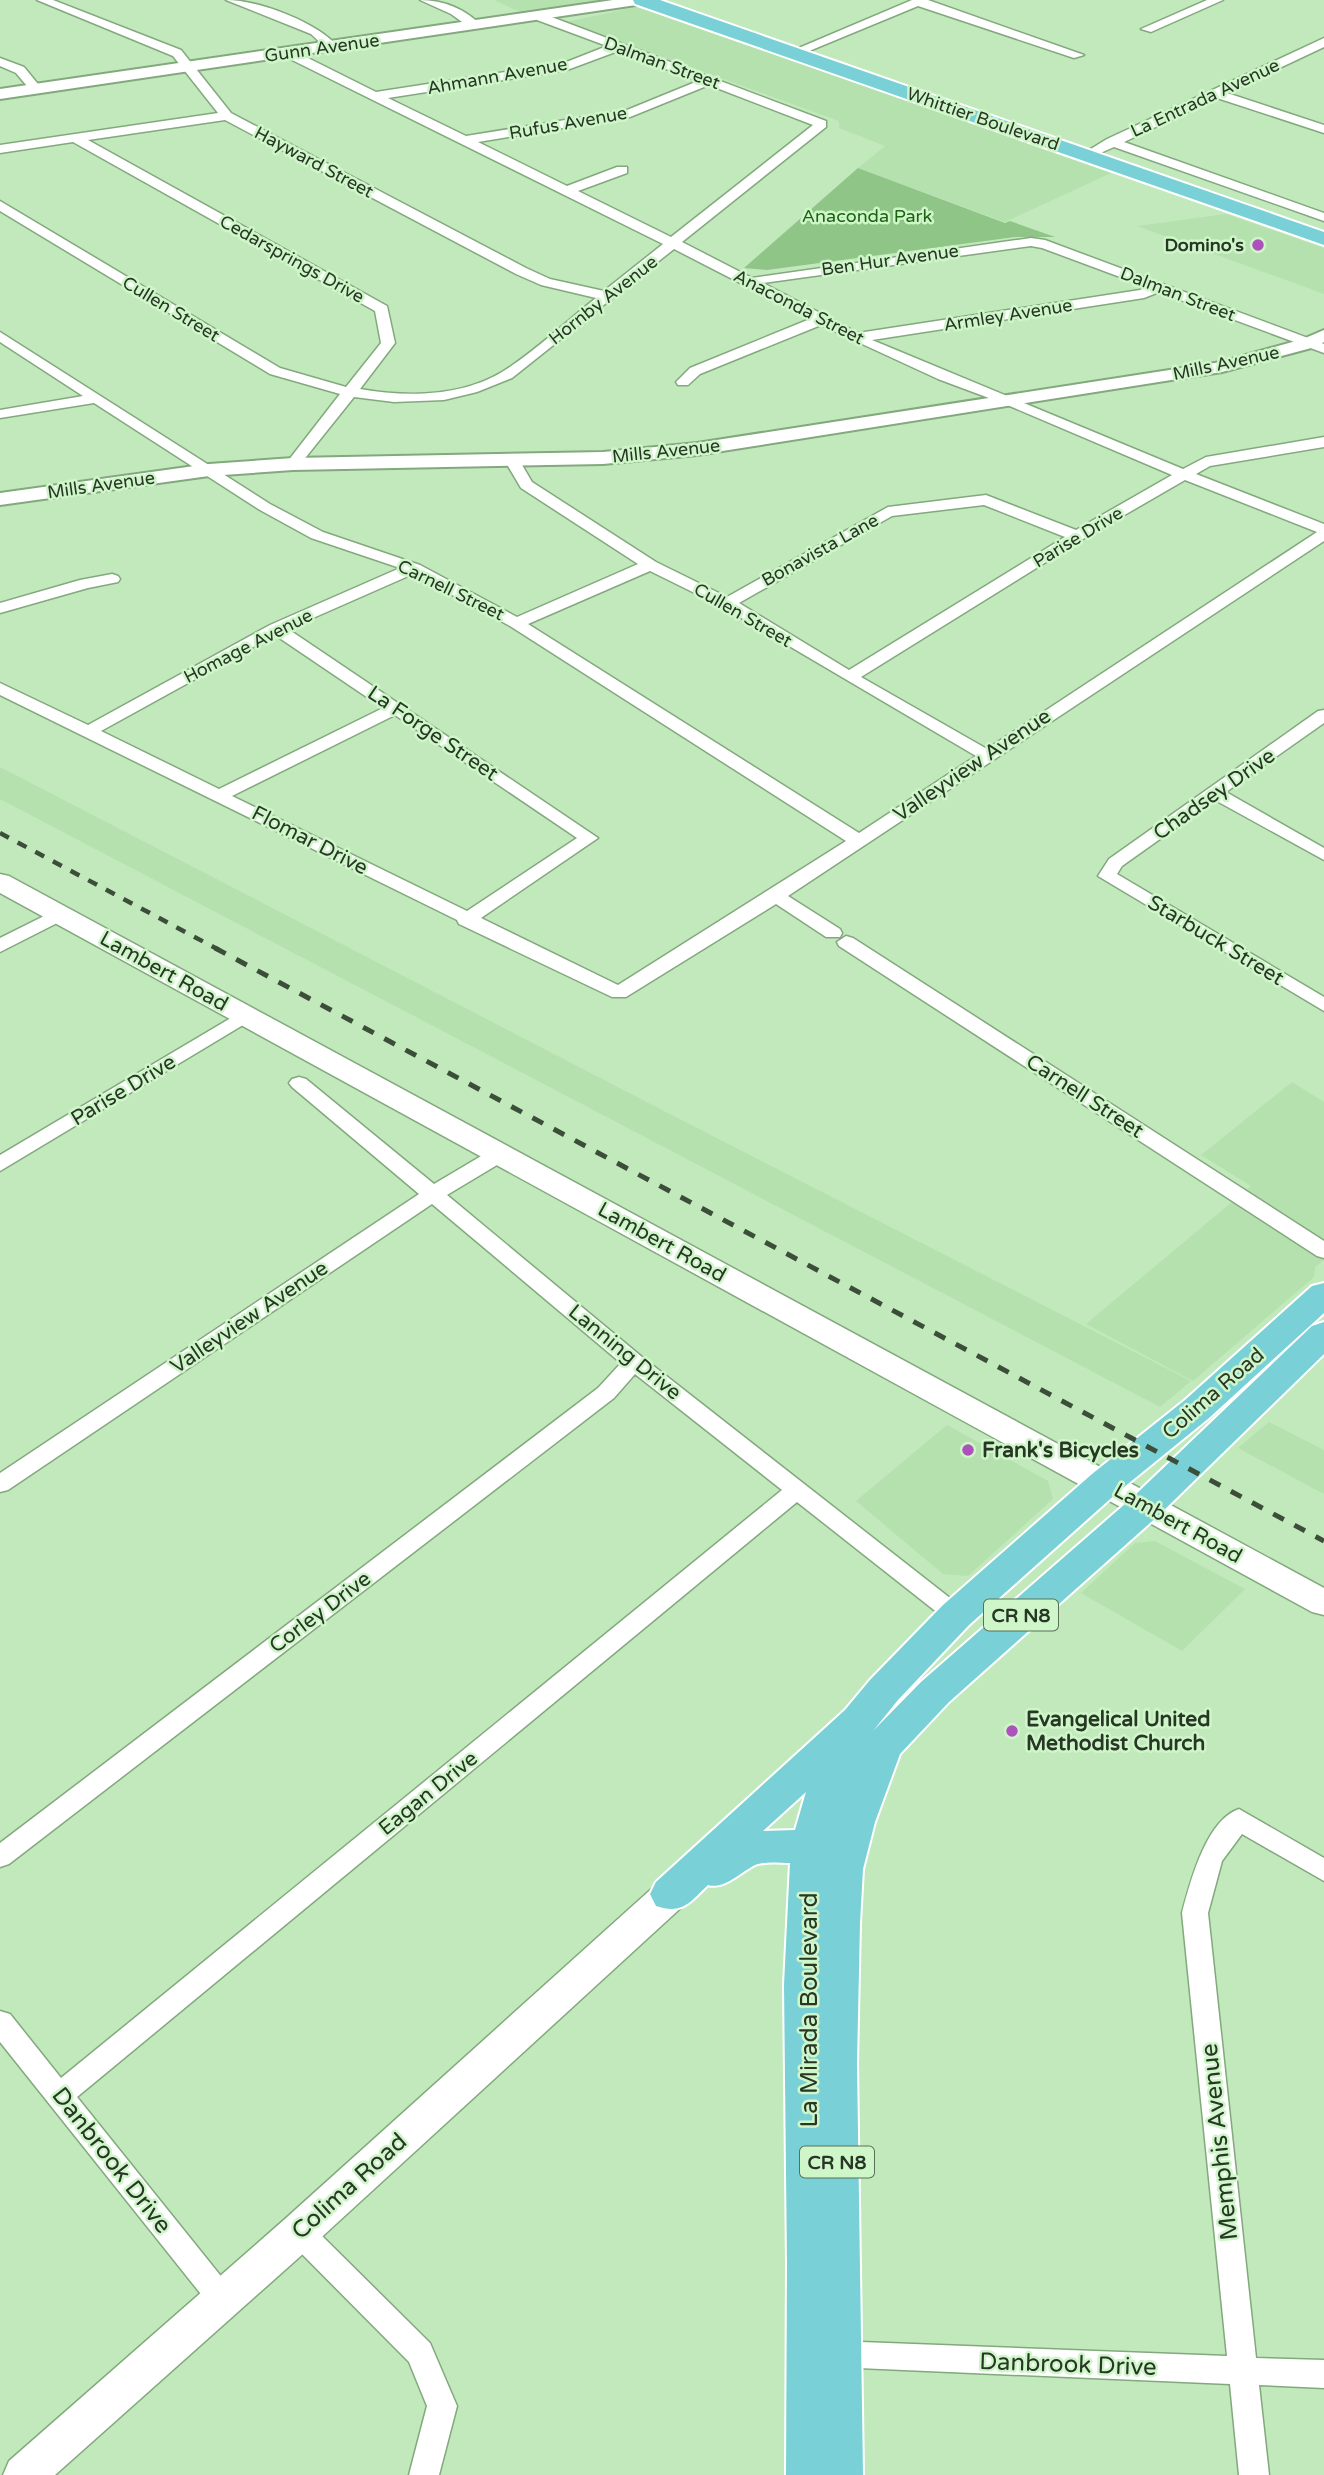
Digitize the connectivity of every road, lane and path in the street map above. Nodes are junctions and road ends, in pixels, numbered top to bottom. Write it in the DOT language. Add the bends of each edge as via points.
graph roads {
  1 [pos="43,0"];
  2 [pos="232,0"];
  3 [pos="426,0"];
  4 [pos="643,0"];
  5 [pos="666,0"];
  6 [pos="1217,0"];
  7 [pos="920,1"];
  8 [pos="541,17"];
  9 [pos="476,26"];
  10 [pos="1147,29"];
  11 [pos="1324,42"];
  12 [pos="332,47"];
  13 [pos="617,47"];
  14 [pos="800,51"];
  15 [pos="288,53"];
  16 [pos="1078,55"];
  17 [pos="0,62"];
  18 [pos="186,68"];
  19 [pos="708,81"];
  20 [pos="36,89"];
  21 [pos="1215,93"];
  22 [pos="0,94"];
  23 [pos="374,96"];
  24 [pos="227,116"];
  25 [pos="822,124"];
  26 [pos="1324,129"];
  27 [pos="75,138"];
  28 [pos="465,140"];
  29 [pos="0,149"];
  30 [pos="1099,149"];
  31 [pos="622,170"];
  32 [pos="568,190"];
  33 [pos="0,205"];
  34 [pos="1323,218"];
  35 [pos="1324,239"];
  36 [pos="1031,242"];
  37 [pos="675,244"];
  38 [pos="751,282"];
  39 [pos="1158,287"];
  40 [pos="607,296"];
  41 [pos="823,319"];
  42 [pos="0,336"];
  43 [pos="856,338"];
  44 [pos="1319,343"];
  45 [pos="683,382"];
  46 [pos="352,391"];
  47 [pos="97,398"];
  48 [pos="1010,401"];
  49 [pos="0,414"];
  50 [pos="1324,442"];
  51 [pos="513,461"];
  52 [pos="293,464"];
  53 [pos="209,470"];
  54 [pos="1183,474"];
  55 [pos="0,499"];
  56 [pos="1324,532"];
  57 [pos="1077,536"];
  58 [pos="650,565"];
  59 [pos="414,568"];
  60 [pos="112,579"];
  61 [pos="727,603"];
  62 [pos="0,608"];
  63 [pos="516,623"];
  64 [pos="276,628"];
  65 [pos="849,677"];
  66 [pos="0,688"];
  67 [pos="396,708"];
  68 [pos="1323,717"];
  69 [pos="87,732"];
  70 [pos="986,755"];
  71 [pos="1215,793"];
  72 [pos="220,795"];
  73 [pos="858,841"];
  74 [pos="1324,855"];
  75 [pos="1107,876"];
  76 [pos="0,881"];
  77 [pos="776,896"];
  78 [pos="60,914"];
  79 [pos="466,919"];
  80 [pos="0,946"];
  81 [pos="619,993"];
  82 [pos="1324,1005"];
  83 [pos="246,1015"];
  84 [pos="299,1083"];
  85 [pos="500,1154"];
  86 [pos="0,1164"];
  87 [pos="433,1194"];
  88 [pos="1324,1251"];
  89 [pos="1324,1294"];
  90 [pos="1324,1334"];
  91 [pos="634,1362"];
  92 [pos="1105,1483"];
  93 [pos="0,1484"];
  94 [pos="796,1491"];
  95 [pos="1146,1506"];
  96 [pos="1324,1603"];
  97 [pos="956,1615"];
  98 [pos="871,1734"];
  99 [pos="831,1848"];
  100 [pos="0,1857"];
  101 [pos="1324,1871"];
  102 [pos="671,1894"];
  103 [pos="0,2022"];
  104 [pos="60,2095"];
  105 [pos="299,2232"];
  106 [pos="222,2299"];
  107 [pos="825,2354"];
  108 [pos="1242,2372"];
  109 [pos="1324,2374"];
  110 [pos="24,2475"];
  111 [pos="424,2475"];
  112 [pos="810,2475"];
  113 [pos="839,2475"];
  114 [pos="1254,2475"];
  1 -- 18 [label="street, Hayward Street" via="177,53"];
  2 -- 12 [label="street" via="315,31"];
  3 -- 9 [label="street" via="455,11"];
  4 -- 8 [label="street, Gunn Avenue"];
  4 -- 14 [label="main road, Whittier Boulevard"];
  5 -- 14 [label="main road, Whittier Boulevard"];
  6 -- 10 [label="street"];
  7 -- 14 [label="street"];
  7 -- 16 [label="street"];
  8 -- 9 [label="street, Gunn Avenue"];
  8 -- 13 [label="street, Dalman Street"];
  9 -- 12 [label="street, Gunn Avenue"];
  11 -- 21 [label="street, La Entrada Avenue"];
  12 -- 15 [label="street, Gunn Avenue"];
  13 -- 19 [label="street, Dalman Street"];
  13 -- 23 [label="street, Ahmann Avenue" via="567,66"];
  14 -- 30 [label="main road, Whittier Boulevard"];
  15 -- 18 [label="street, Gunn Avenue"];
  15 -- 23 [label="street, Anaconda Street"];
  17 -- 20 [label="street" via="20,70"];
  18 -- 20 [label="street, Gunn Avenue"];
  18 -- 24 [label="street, Hayward Street"];
  19 -- 25 [label="street, Dalman Street"];
  19 -- 28 [label="street, Rufus Avenue" via="630,113"];
  20 -- 22 [label="street, Gunn Avenue"];
  21 -- 26 [label="street"];
  21 -- 30 [label="street, La Entrada Avenue"];
  23 -- 28 [label="street, Anaconda Street"];
  24 -- 27 [label="street"];
  24 -- 40 [label="street, Hayward Street" via="521,271 546,282"];
  25 -- 37 [label="street, Hornby Avenue"];
  27 -- 29 [label="street"];
  27 -- 46 [label="street, Cedarsprings Drive" via="382,309 388,343"];
  28 -- 32 [label="street, Anaconda Street"];
  30 -- 34 [label="main road, Whittier Boulevard"];
  30 -- 35 [label="main road, Whittier Boulevard"];
  31 -- 32 [label="street"];
  32 -- 37 [label="street, Anaconda Street"];
  33 -- 46 [label="street, Cullen Street" via="275,371"];
  36 -- 38 [label="street, Ben Hur Avenue"];
  36 -- 39 [label="street, Dalman Street"];
  37 -- 38 [label="street, Anaconda Street"];
  37 -- 40 [label="street, Hornby Avenue"];
  38 -- 41 [label="street, Anaconda Street"];
  39 -- 43 [label="street, Armley Avenue" via="1144,294"];
  39 -- 44 [label="street, Dalman Street"];
  40 -- 46 [label="street, Hornby Avenue" via="507,375 467,391 422,397"];
  41 -- 43 [label="street, Anaconda Street"];
  41 -- 45 [label="street" via="695,371"];
  42 -- 47 [label="street, Carnell Street"];
  43 -- 48 [label="street, Anaconda Street"];
  44 -- 48 [label="street, Mills Avenue" via="1222,368"];
  46 -- 52 [label="street, Cedarsprings Drive"];
  47 -- 49 [label="street"];
  47 -- 53 [label="street, Carnell Street"];
  48 -- 51 [label="street, Mills Avenue" via="697,449"];
  48 -- 54 [label="street, Anaconda Street"];
  50 -- 54 [label="street, Parise Drive" via="1206,462"];
  51 -- 52 [label="street, Mills Avenue"];
  51 -- 58 [label="street, Cullen Street" via="526,485"];
  52 -- 53 [label="street, Mills Avenue"];
  53 -- 55 [label="street, Mills Avenue"];
  53 -- 59 [label="street, Carnell Street" via="317,535"];
  54 -- 56 [label="street, Anaconda Street"];
  54 -- 57 [label="street, Parise Drive"];
  56 -- 70 [label="street, Valleyview Avenue"];
  57 -- 61 [label="street, Bonavista Lane" via="986,500 888,512"];
  57 -- 65 [label="street, Parise Drive"];
  58 -- 61 [label="street, Cullen Street"];
  58 -- 63 [label="street"];
  59 -- 63 [label="street, Carnell Street"];
  59 -- 64 [label="street, Homage Avenue"];
  60 -- 62 [label="street"];
  61 -- 65 [label="street, Cullen Street"];
  63 -- 73 [label="street, Carnell Street"];
  64 -- 67 [label="street, La Forge Street"];
  64 -- 69 [label="street, Homage Avenue"];
  65 -- 70 [label="street, Cullen Street"];
  66 -- 69 [label="street, Flomar Drive"];
  67 -- 72 [label="street"];
  67 -- 79 [label="street, La Forge Street" via="589,838"];
  68 -- 71 [label="street, Chadsey Drive"];
  69 -- 72 [label="street, Flomar Drive"];
  70 -- 73 [label="street, Valleyview Avenue"];
  71 -- 74 [label="street"];
  71 -- 75 [label="street, Chadsey Drive" via="1115,863"];
  72 -- 79 [label="street, Flomar Drive"];
  73 -- 77 [label="street, Valleyview Avenue"];
  75 -- 82 [label="street, Starbuck Street"];
  76 -- 78 [label="main road, Lambert Road"];
  77 -- 81 [label="street, Valleyview Avenue"];
  77 -- 88 [label="street, Carnell Street"];
  78 -- 80 [label="street"];
  78 -- 83 [label="main road, Lambert Road"];
  79 -- 81 [label="street, Flomar Drive"];
  83 -- 85 [label="main road, Lambert Road"];
  83 -- 86 [label="street, Parise Drive"];
  84 -- 87 [label="street, Lanning Drive"];
  85 -- 87 [label="street, Valleyview Avenue"];
  85 -- 92 [label="main road, Lambert Road"];
  87 -- 91 [label="street, Lanning Drive"];
  87 -- 93 [label="street, Valleyview Avenue"];
  89 -- 92 [label="main road, Colima Road / CR N8" via="1197,1409"];
  90 -- 95 [label="main road, Colima Road / CR N8"];
  91 -- 94 [label="street, Lanning Drive"];
  91 -- 100 [label="street, Corley Drive" via="606,1393"];
  92 -- 95 [label="main road, Lambert Road"];
  92 -- 97 [label="main road, Colima Road / CR N8"];
  94 -- 97 [label="street, Lanning Drive"];
  94 -- 104 [label="street, Eagan Drive"];
  95 -- 96 [label="main road, Lambert Road"];
  95 -- 98 [label="main road, Colima Road / CR N8" via="935,1692"];
  97 -- 98 [label="main road, Colima Road / CR N8" via="884,1690"];
  98 -- 99 [label="main road, La Mirada Boulevard / CR N8" via="867,1786"];
  98 -- 102 [label="main road" via="756,1813"];
  99 -- 102 [label="main road" via="751,1848"];
  99 -- 107 [label="main road, La Mirada Boulevard / CR N8" via="806,1970"];
  101 -- 108 [label="street, Memphis Avenue" via="1239,1819 1210,1858 1195,1913"];
  102 -- 105 [label="main road, Colima Road"];
  103 -- 104 [label="street, Danbrook Drive"];
  104 -- 106 [label="street, Danbrook Drive"];
  105 -- 106 [label="main road, Colima Road"];
  105 -- 111 [label="street" via="420,2353 442,2406"];
  106 -- 110 [label="main road, Colima Road"];
  107 -- 108 [label="street, Danbrook Drive"];
  107 -- 112 [label="main road, La Mirada Boulevard / CR N8"];
  107 -- 113 [label="main road, La Mirada Boulevard / CR N8"];
  108 -- 109 [label="street, Danbrook Drive"];
  108 -- 114 [label="street, Memphis Avenue"];
}
